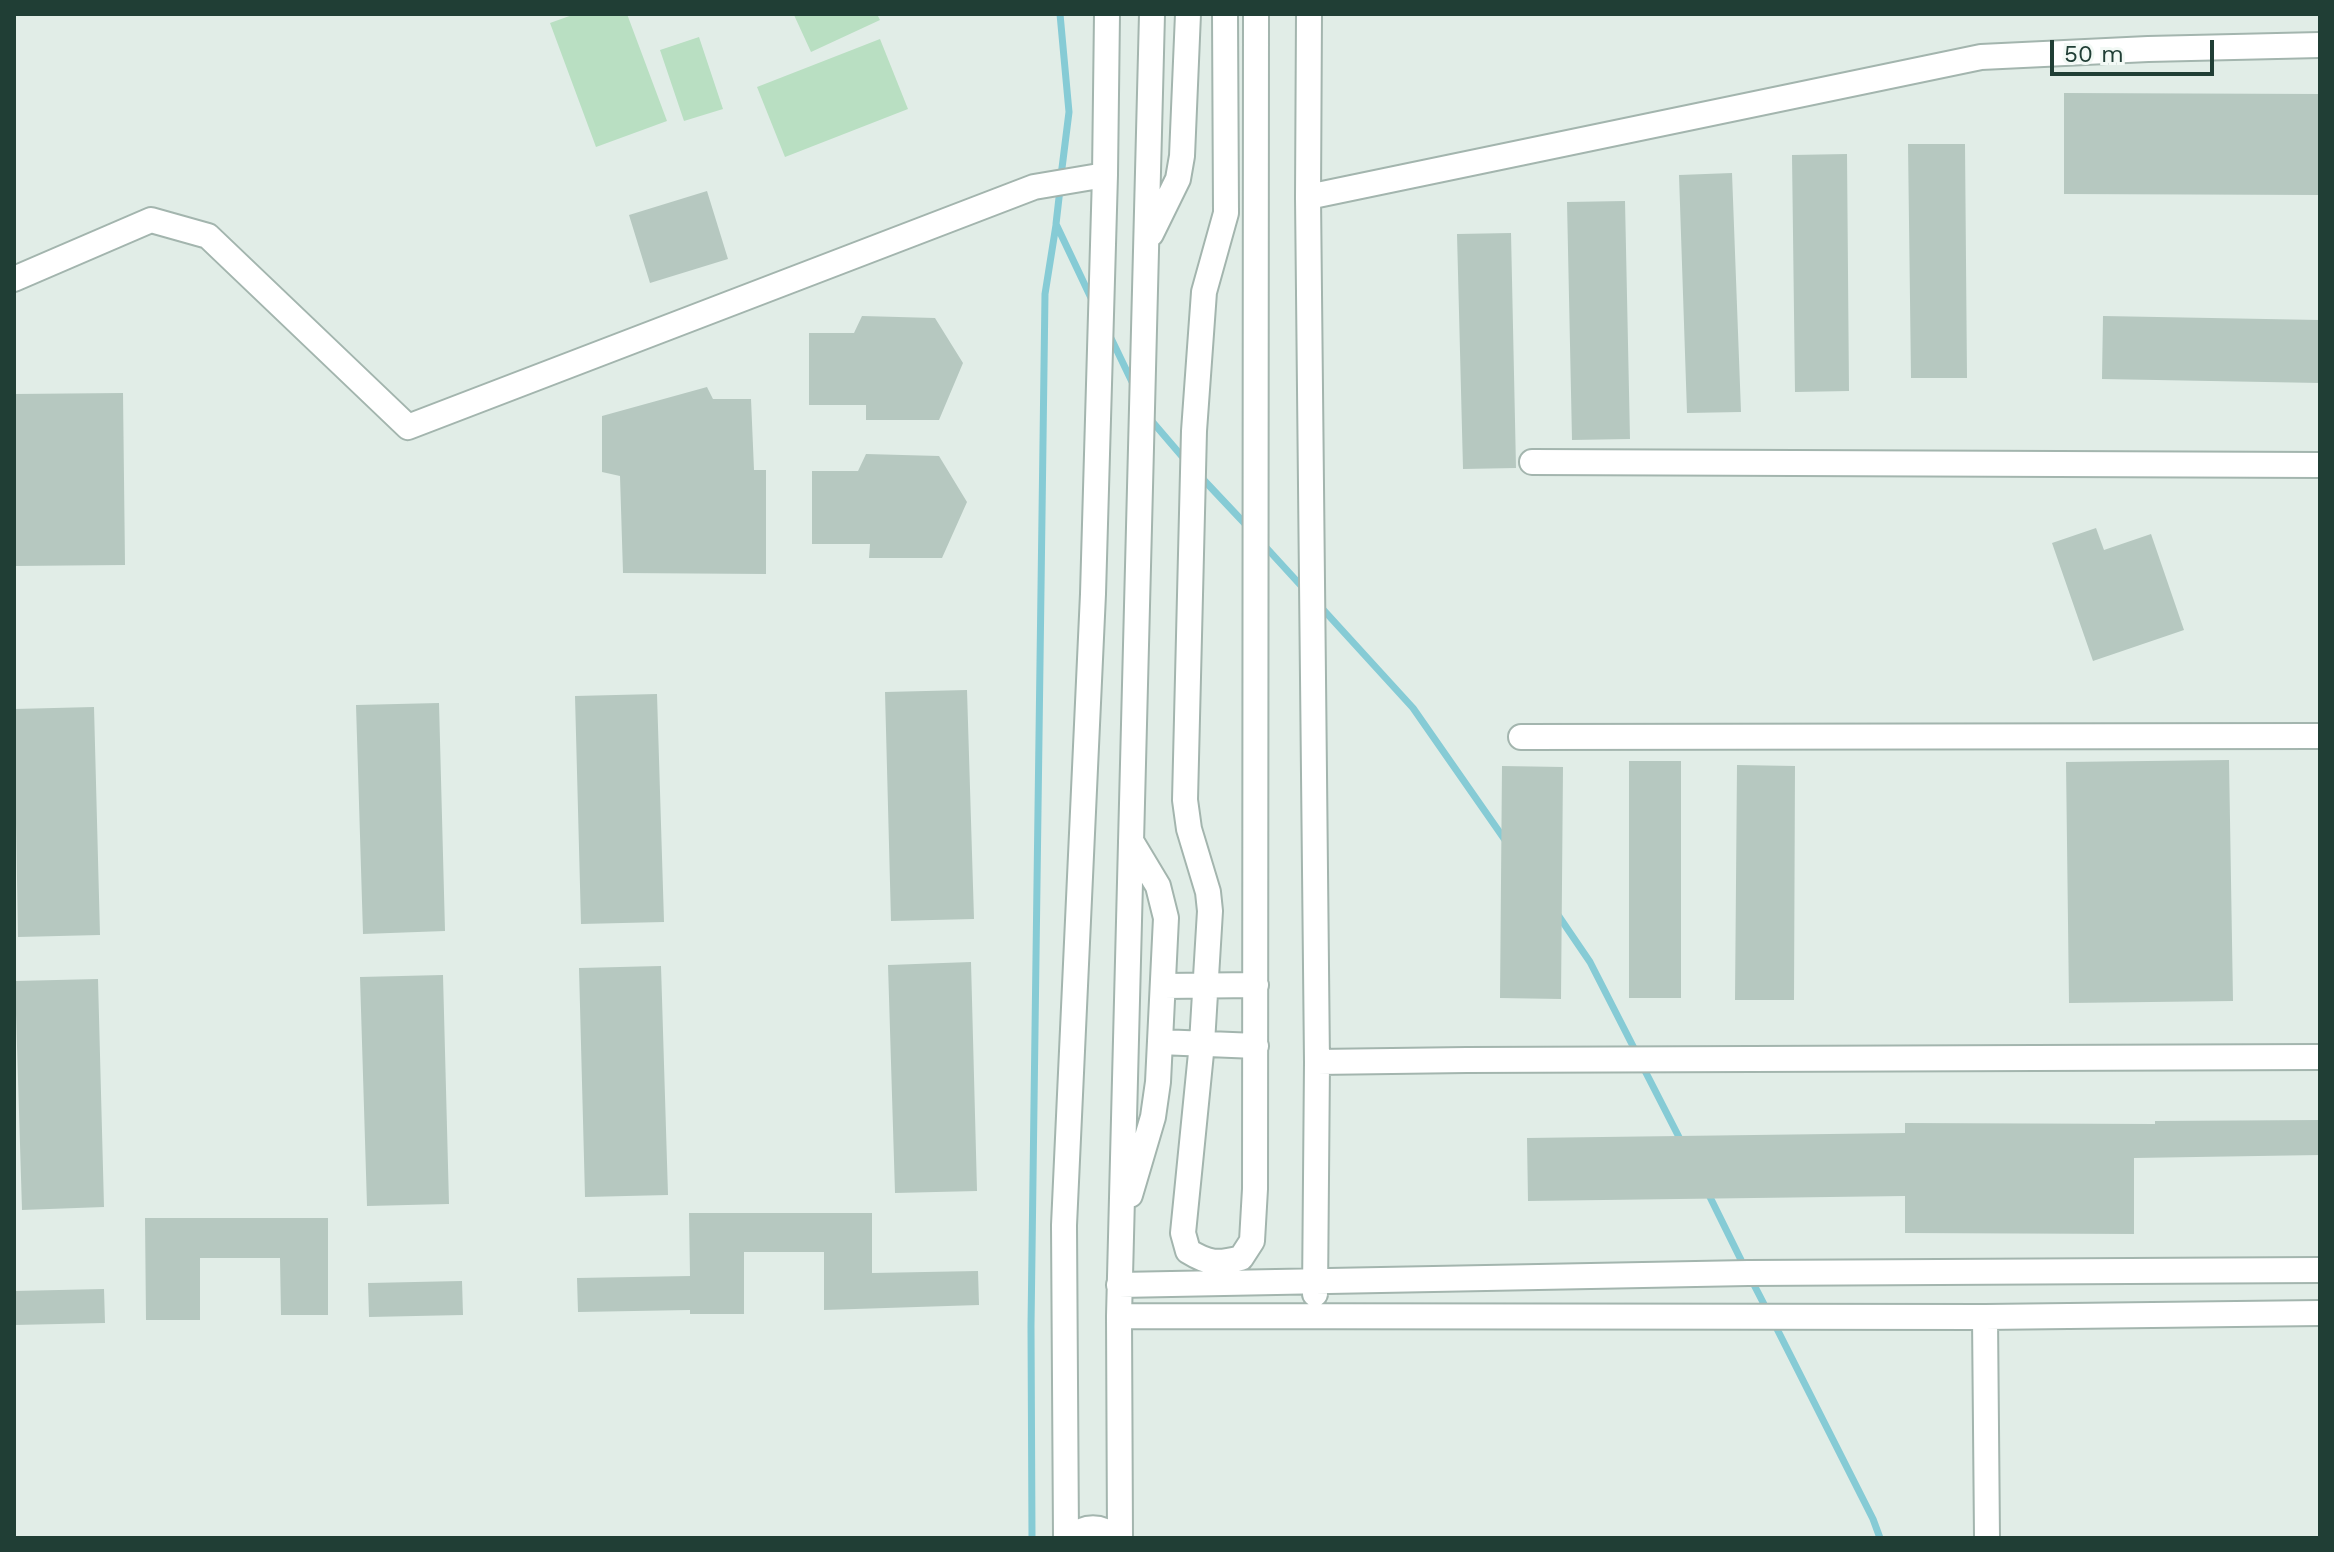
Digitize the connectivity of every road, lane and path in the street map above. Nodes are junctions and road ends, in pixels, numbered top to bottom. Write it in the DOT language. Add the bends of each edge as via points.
graph roads {
  1 [pos="1107,14"];
  2 [pos="1152,14"];
  3 [pos="1188,14"];
  4 [pos="1225,14"];
  5 [pos="1256,14"];
  6 [pos="1309,14"];
  7 [pos="1225,41"];
  8 [pos="1256,41"];
  9 [pos="1187,43"];
  10 [pos="2320,45"];
  11 [pos="1224,100"];
  12 [pos="1256,100"];
  13 [pos="1185,101"];
  14 [pos="1105,175"];
  15 [pos="1308,197"];
  16 [pos="1146,244"];
  17 [pos="14,279"];
  18 [pos="1532,462"];
  19 [pos="2320,465"];
  20 [pos="2320,736"];
  21 [pos="1521,737"];
  22 [pos="1131,841"];
  23 [pos="1206,985"];
  24 [pos="1256,985"];
  25 [pos="1164,986"];
  26 [pos="1160,1042"];
  27 [pos="1202,1043"];
  28 [pos="1256,1046"];
  29 [pos="2320,1057"];
  30 [pos="1317,1062"];
  31 [pos="1121,1228"];
  32 [pos="2320,1270"];
  33 [pos="1315,1280"];
  34 [pos="1119,1285"];
  35 [pos="2320,1313"];
  36 [pos="1119,1316"];
  37 [pos="1315,1317"];
  38 [pos="1985,1317"];
  39 [pos="1068,1538"];
  40 [pos="1117,1538"];
  41 [pos="1987,1538"];
  1 -- 14 [label="street"];
  2 -- 16 [label="street"];
  3 -- 9 [label="street"];
  4 -- 7 [label="street"];
  5 -- 8 [label="street"];
  6 -- 15 [label="street"];
  7 -- 8 [label="street"];
  7 -- 9 [label="street"];
  7 -- 11 [label="street"];
  8 -- 12 [label="street"];
  9 -- 13 [label="street"];
  10 -- 15 [label="street" via="1981,57"];
  11 -- 12 [label="street"];
  11 -- 13 [label="street"];
  11 -- 23 [label="street" via="1226,213 1204,292 1194,431 1185,800 1208,892"];
  12 -- 24 [label="street"];
  13 -- 16 [label="street" via="1178,179"];
  14 -- 17 [label="street" via="1034,187 408,427 208,236 151,220"];
  14 -- 39 [label="street" via="1093,594 1064,1225"];
  15 -- 30 [label="street"];
  16 -- 22 [label="street"];
  18 -- 19 [label="street"];
  20 -- 21 [label="street"];
  22 -- 25 [label="street" via="1158,886 1166,918"];
  22 -- 31 [label="street"];
  23 -- 24 [label="street"];
  23 -- 25 [label="street"];
  23 -- 27 [label="street"];
  24 -- 28 [label="street"];
  25 -- 26 [label="street"];
  26 -- 27 [label="street"];
  26 -- 31 [label="street" via="1153,1117"];
  27 -- 28 [label="street"];
  27 -- 28 [label="street" via="1183,1233 1188,1251 1222,1263 1241,1258 1252,1241"];
  29 -- 30 [label="street"];
  30 -- 33 [label="street"];
  31 -- 34 [label="street"];
  32 -- 33 [label="street"];
  33 -- 34 [label="street"];
  33 -- 37 [label="street"];
  34 -- 36 [label="street"];
  35 -- 38 [label="street"];
  36 -- 37 [label="street"];
  36 -- 40 [label="street"];
  37 -- 38 [label="street"];
  38 -- 41 [label="street"];
  39 -- 40 [label="street" via="1089,1528"];
}
